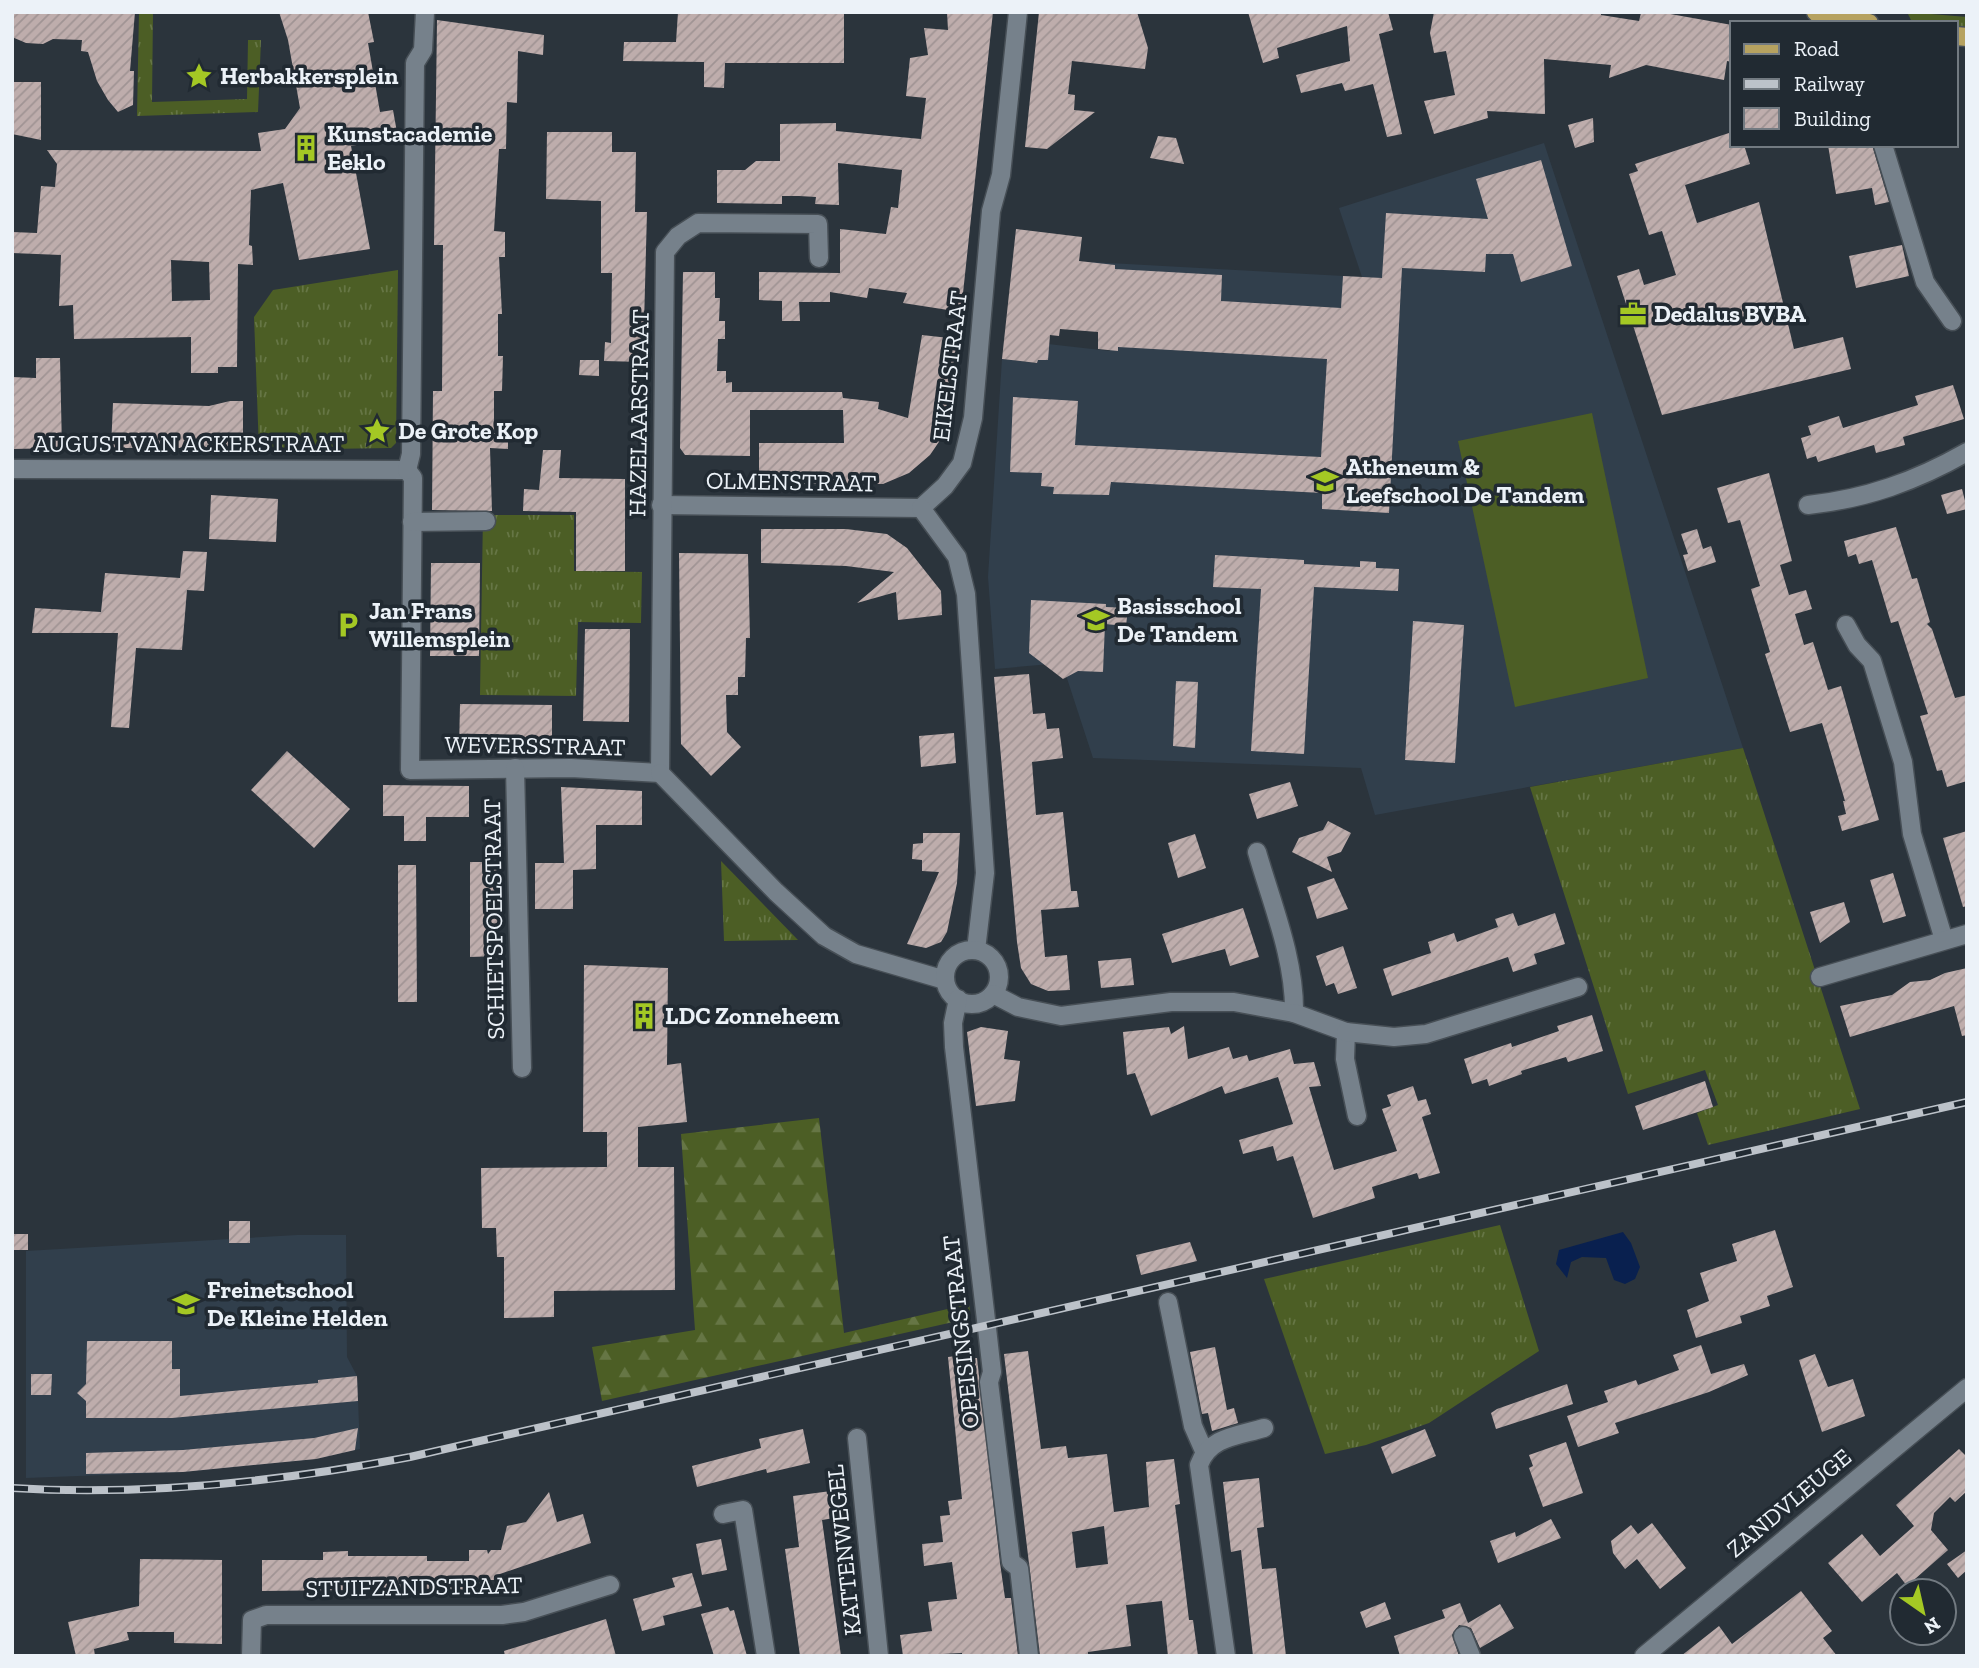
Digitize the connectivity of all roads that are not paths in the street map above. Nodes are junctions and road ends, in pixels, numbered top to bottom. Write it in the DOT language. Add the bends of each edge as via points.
graph roads {
  1 [pos="425,12"];
  2 [pos="1018,12"];
  3 [pos="1816,12"];
  4 [pos="1865,20"];
  5 [pos="1884,147"];
  6 [pos="819,258"];
  7 [pos="1952,321"];
  8 [pos="1967,452"];
  9 [pos="12,469"];
  10 [pos="407,470"];
  11 [pos="661,505"];
  12 [pos="1808,505"];
  13 [pos="921,508"];
  14 [pos="486,521"];
  15 [pos="412,522"];
  16 [pos="1846,625"];
  17 [pos="515,768"];
  18 [pos="660,773"];
  19 [pos="1256,852"];
  20 [pos="1967,933"];
  21 [pos="1944,940"];
  22 [pos="976,950"];
  23 [pos="1821,977"];
  24 [pos="945,980"];
  25 [pos="1578,987"];
  26 [pos="993,994"];
  27 [pos="957,999"];
  28 [pos="1294,1013"];
  29 [pos="1346,1032"];
  30 [pos="522,1068"];
  31 [pos="1357,1116"];
  32 [pos="1168,1303"];
  33 [pos="1967,1388"];
  34 [pos="1264,1428"];
  35 [pos="857,1438"];
  36 [pos="1204,1451"];
  37 [pos="723,1514"];
  38 [pos="610,1586"];
  39 [pos="1464,1636"];
  40 [pos="251,1656"];
  41 [pos="766,1656"];
  42 [pos="879,1656"];
  43 [pos="1029,1656"];
  44 [pos="1226,1656"];
  45 [pos="1471,1656"];
  46 [pos="1644,1656"];
  1 -- 10 [label="street" via="423,50 415,63 411,454"];
  2 -- 13 [label="street, EIKELSTRAAT" via="1001,175 991,211 973,418 962,463"];
  3 -- 4 [label="main road"];
  5 -- 7 [label="street" via="1925,282"];
  6 -- 11 [label="street, HAZELAARSTRAAT" via="818,225 698,223 665,252"];
  8 -- 12 [label="street" via="1926,476 1844,501"];
  9 -- 10 [label="street, AUGUST VAN ACKERSTRAAT"];
  10 -- 15 [label="street" via="413,478"];
  11 -- 13 [label="street, OLMENSTRAAT"];
  11 -- 18 [label="street, HAZELAARSTRAAT"];
  13 -- 22 [label="street" via="957,557 966,594 985,873"];
  14 -- 15 [label="street"];
  15 -- 17 [label="street, WEVERSSTRAAT" via="410,770"];
  16 -- 21 [label="street" via="1871,662 1903,762 1912,834"];
  17 -- 18 [label="street, WEVERSSTRAAT"];
  17 -- 30 [label="street, SCHIETSPOELSTRAAT"];
  18 -- 24 [label="street" via="824,936 856,954"];
  19 -- 28 [label="street" via="1288,961"];
  20 -- 21 [label="street"];
  21 -- 23 [label="street"];
  22 -- 24 [label="street" via="953,958"];
  22 -- 26 [label="street" via="994,961 999,972"];
  24 -- 27 [label="street"];
  25 -- 29 [label="street" via="1426,1034 1394,1037"];
  26 -- 27 [label="street" via="983,1002 967,1004"];
  26 -- 28 [label="street" via="1018,1007 1061,1016 1171,1002 1234,1002"];
  27 -- 43 [label="street, OPEISINGSTRAAT" via="954,1047 992,1372 989,1382 1011,1562 1019,1569"];
  28 -- 29 [label="street"];
  29 -- 31 [label="street" via="1345,1059"];
  32 -- 36 [label="street" via="1193,1426"];
  33 -- 46 [label="street, ZANDVLEUGE"];
  34 -- 36 [label="street" via="1214,1443"];
  35 -- 42 [label="street, KATTENWEGEL"];
  36 -- 44 [label="street" via="1199,1465"];
  37 -- 41 [label="street" via="743,1510"];
  38 -- 40 [label="street, STUIFZANDSTRAAT" via="502,1615 266,1615 252,1620"];
  39 -- 45 [label="street"];
}
